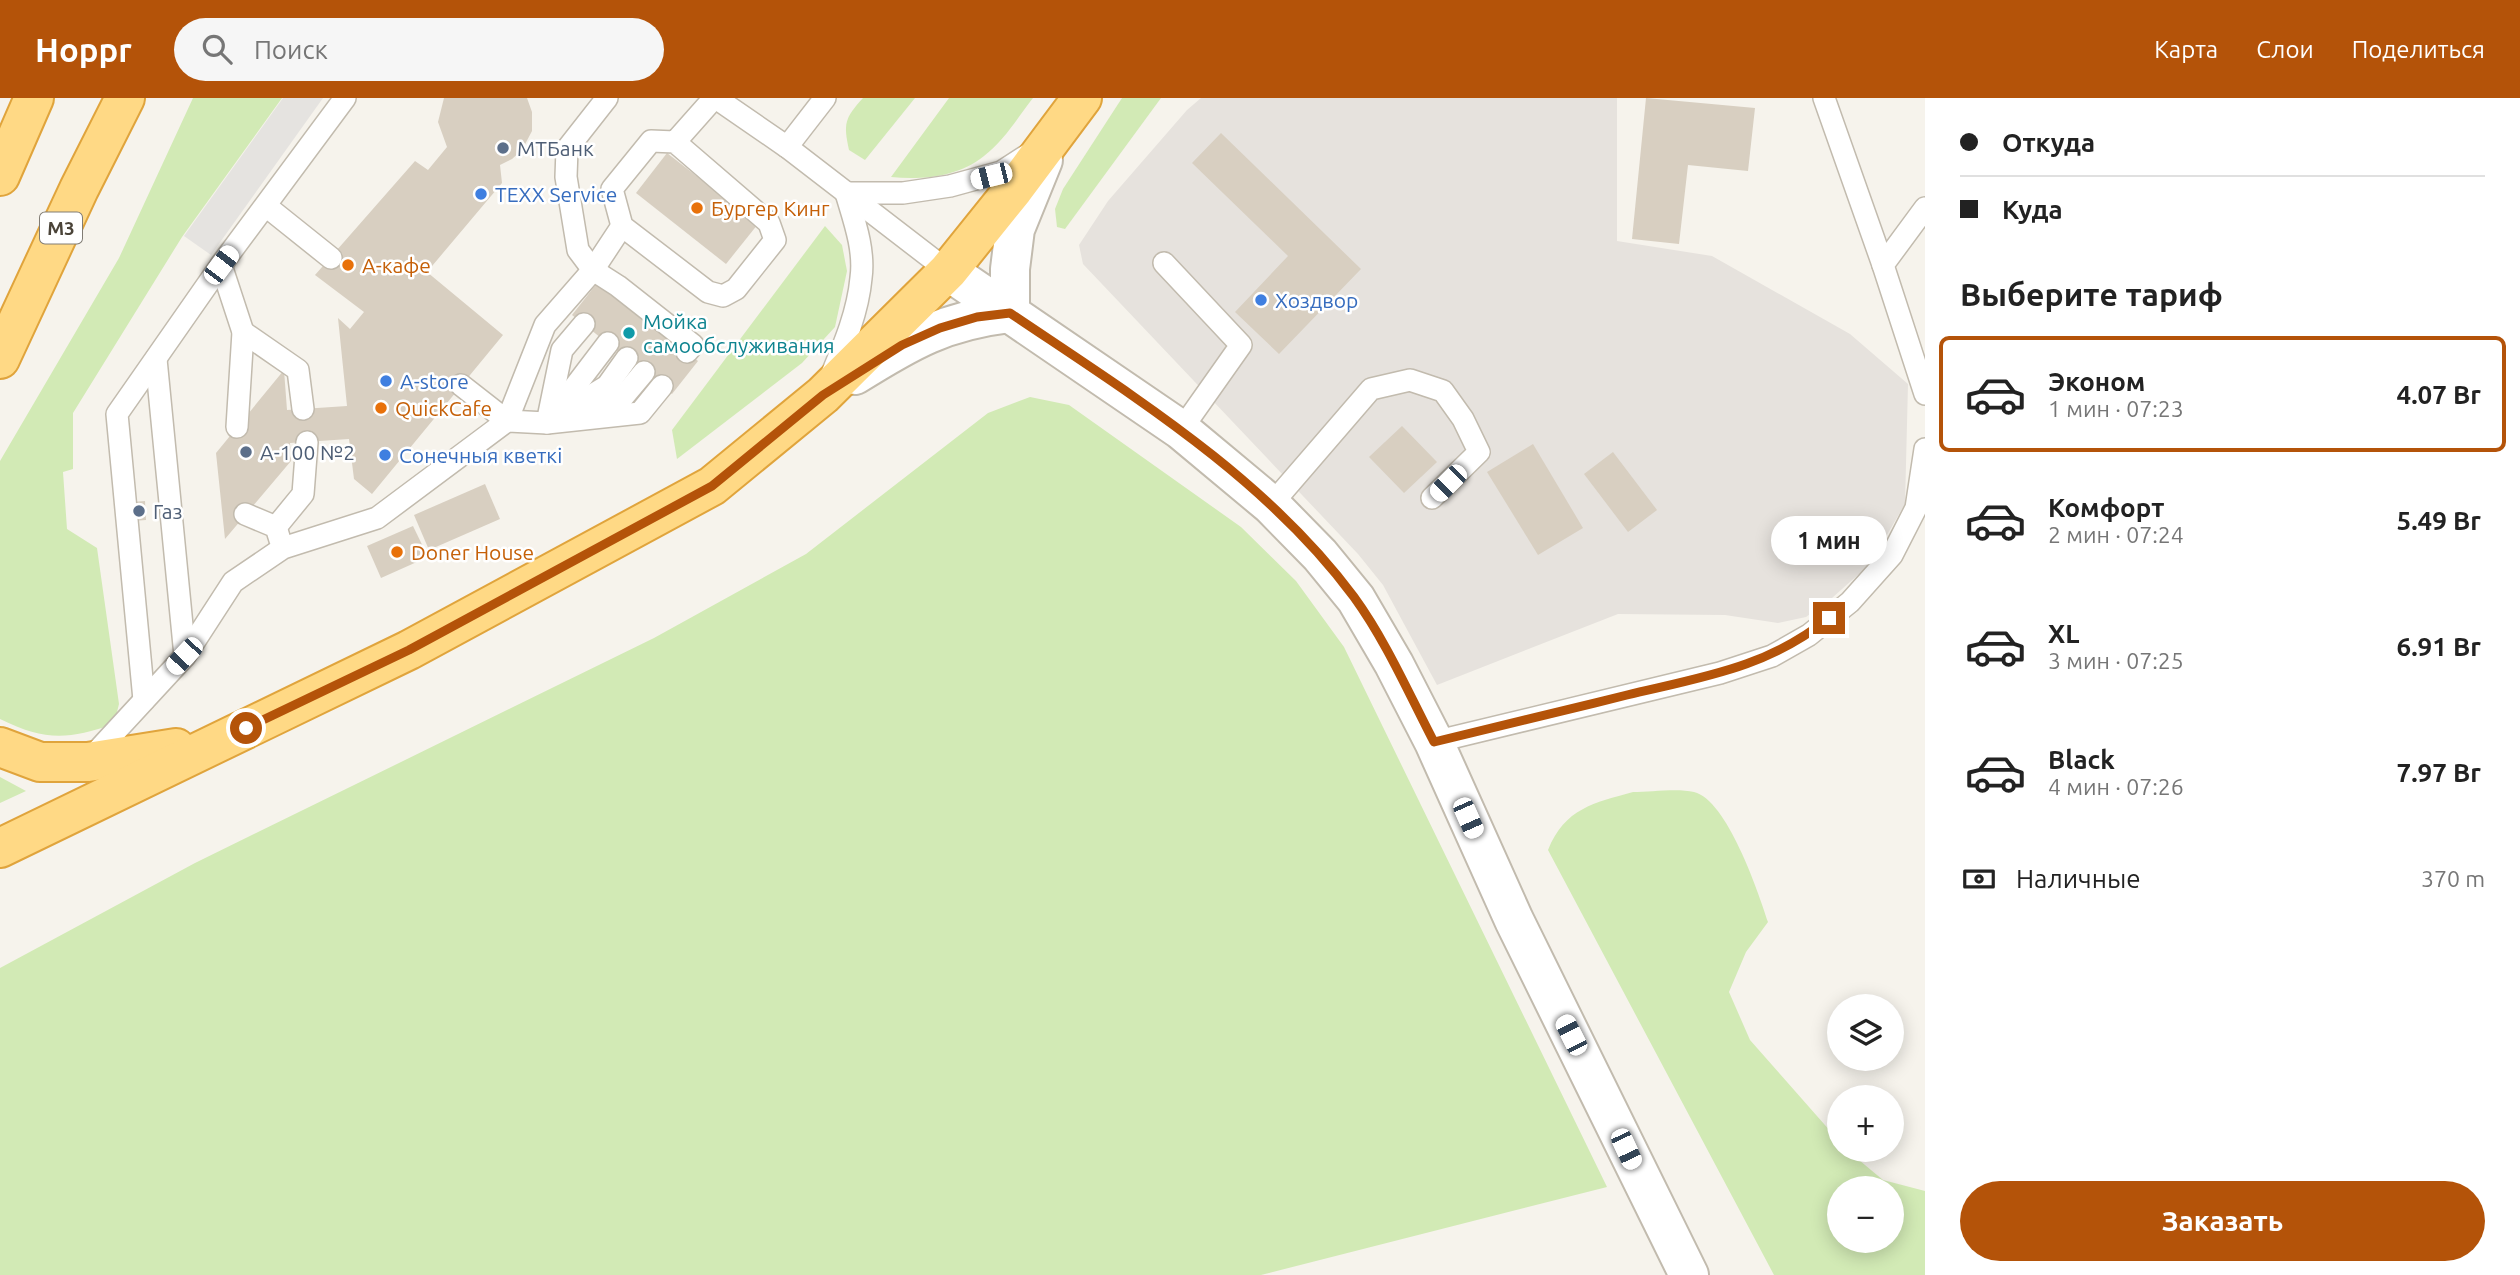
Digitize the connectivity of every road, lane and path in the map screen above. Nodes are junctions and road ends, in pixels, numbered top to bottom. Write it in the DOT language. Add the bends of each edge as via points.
graph roads {
  1 [pos="34,98"];
  2 [pos="125,98"];
  3 [pos="345,98"];
  4 [pos="607,98"];
  5 [pos="715,98"];
  6 [pos="825,98"];
  7 [pos="1082,98"];
  8 [pos="1824,98"];
  9 [pos="1053,139"];
  10 [pos="675,142"];
  11 [pos="787,147"];
  12 [pos="0,176"];
  13 [pos="846,193"];
  14 [pos="265,206"];
  15 [pos="1925,208"];
  16 [pos="622,226"];
  17 [pos="331,258"];
  18 [pos="1164,264"];
  19 [pos="221,265"];
  20 [pos="1883,265"];
  21 [pos="593,270"];
  22 [pos="948,271"];
  23 [pos="1010,313"];
  24 [pos="584,324"];
  25 [pos="243,332"];
  26 [pos="671,335"];
  27 [pos="608,343"];
  28 [pos="0,359"];
  29 [pos="156,359"];
  30 [pos="636,365"];
  31 [pos="461,385"];
  32 [pos="662,386"];
  33 [pos="1925,394"];
  34 [pos="823,395"];
  35 [pos="303,409"];
  36 [pos="507,421"];
  37 [pos="547,423"];
  38 [pos="237,427"];
  39 [pos="1181,430"];
  40 [pos="307,442"];
  41 [pos="1925,449"];
  42 [pos="1432,498"];
  43 [pos="1271,505"];
  44 [pos="245,514"];
  45 [pos="276,527"];
  46 [pos="283,548"];
  47 [pos="184,656"];
  48 [pos="144,700"];
  49 [pos="223,739"];
  50 [pos="1434,742"];
  51 [pos="0,747"];
  52 [pos="88,762"];
  53 [pos="0,848"];
  54 [pos="1689,1275"];
  1 -- 12 [label="highway"];
  2 -- 28 [label="highway, М3"];
  3 -- 14 [label="lane"];
  4 -- 21 [label="lane" via="567,149 566,177 578,250"];
  5 -- 10 [label="lane"];
  5 -- 11 [label="lane"];
  6 -- 11 [label="lane"];
  7 -- 9 [label="highway"];
  8 -- 20 [label="lane"];
  9 -- 13 [label="lane" via="991,176 903,193"];
  9 -- 22 [label="highway"];
  9 -- 23 [label="street" via="1015,229"];
  10 -- 16 [label="lane" via="651,141 612,189"];
  10 -- 16 [label="lane" via="769,223 775,240 736,289 723,296 708,292"];
  11 -- 13 [label="lane"];
  13 -- 22 [label="lane"];
  13 -- 34 [label="lane" via="858,236 862,276 850,328"];
  14 -- 17 [label="lane"];
  14 -- 19 [label="lane"];
  15 -- 20 [label="lane"];
  16 -- 21 [label="lane"];
  18 -- 39 [label="lane" via="1241,345"];
  19 -- 25 [label="lane"];
  19 -- 29 [label="lane"];
  20 -- 33 [label="lane"];
  21 -- 26 [label="lane"];
  21 -- 36 [label="lane" via="545,325"];
  22 -- 23 [label="street"];
  22 -- 34 [label="highway"];
  23 -- 34 [label="street" via="940,328 902,345"];
  23 -- 39 [label="street"];
  24 -- 37 [label="lane" via="562,350"];
  25 -- 35 [label="lane" via="298,370"];
  25 -- 38 [label="lane"];
  27 -- 37 [label="lane"];
  29 -- 47 [label="lane"];
  29 -- 48 [label="lane" via="117,414"];
  30 -- 37 [label="lane"];
  31 -- 36 [label="lane"];
  32 -- 37 [label="lane" via="640,413"];
  34 -- 49 [label="highway" via="712,486 409,650"];
  36 -- 37 [label="lane"];
  36 -- 46 [label="lane" via="377,518"];
  39 -- 43 [label="street"];
  40 -- 45 [label="lane" via="303,494"];
  41 -- 50 [label="lane" via="1916,508 1892,555 1850,602 1809,635 1772,656 1720,673"];
  42 -- 43 [label="lane" via="1479,452 1443,391 1410,380 1371,389"];
  43 -- 50 [label="street" via="1356,599"];
  44 -- 45 [label="lane"];
  45 -- 46 [label="lane"];
  46 -- 47 [label="lane" via="233,582"];
  47 -- 48 [label="lane"];
  48 -- 52 [label="lane"];
  49 -- 52 [label="highway"];
  49 -- 53 [label="highway"];
  50 -- 54 [label="street" via="1514,920"];
  51 -- 52 [label="highway" via="40,762"];
}
